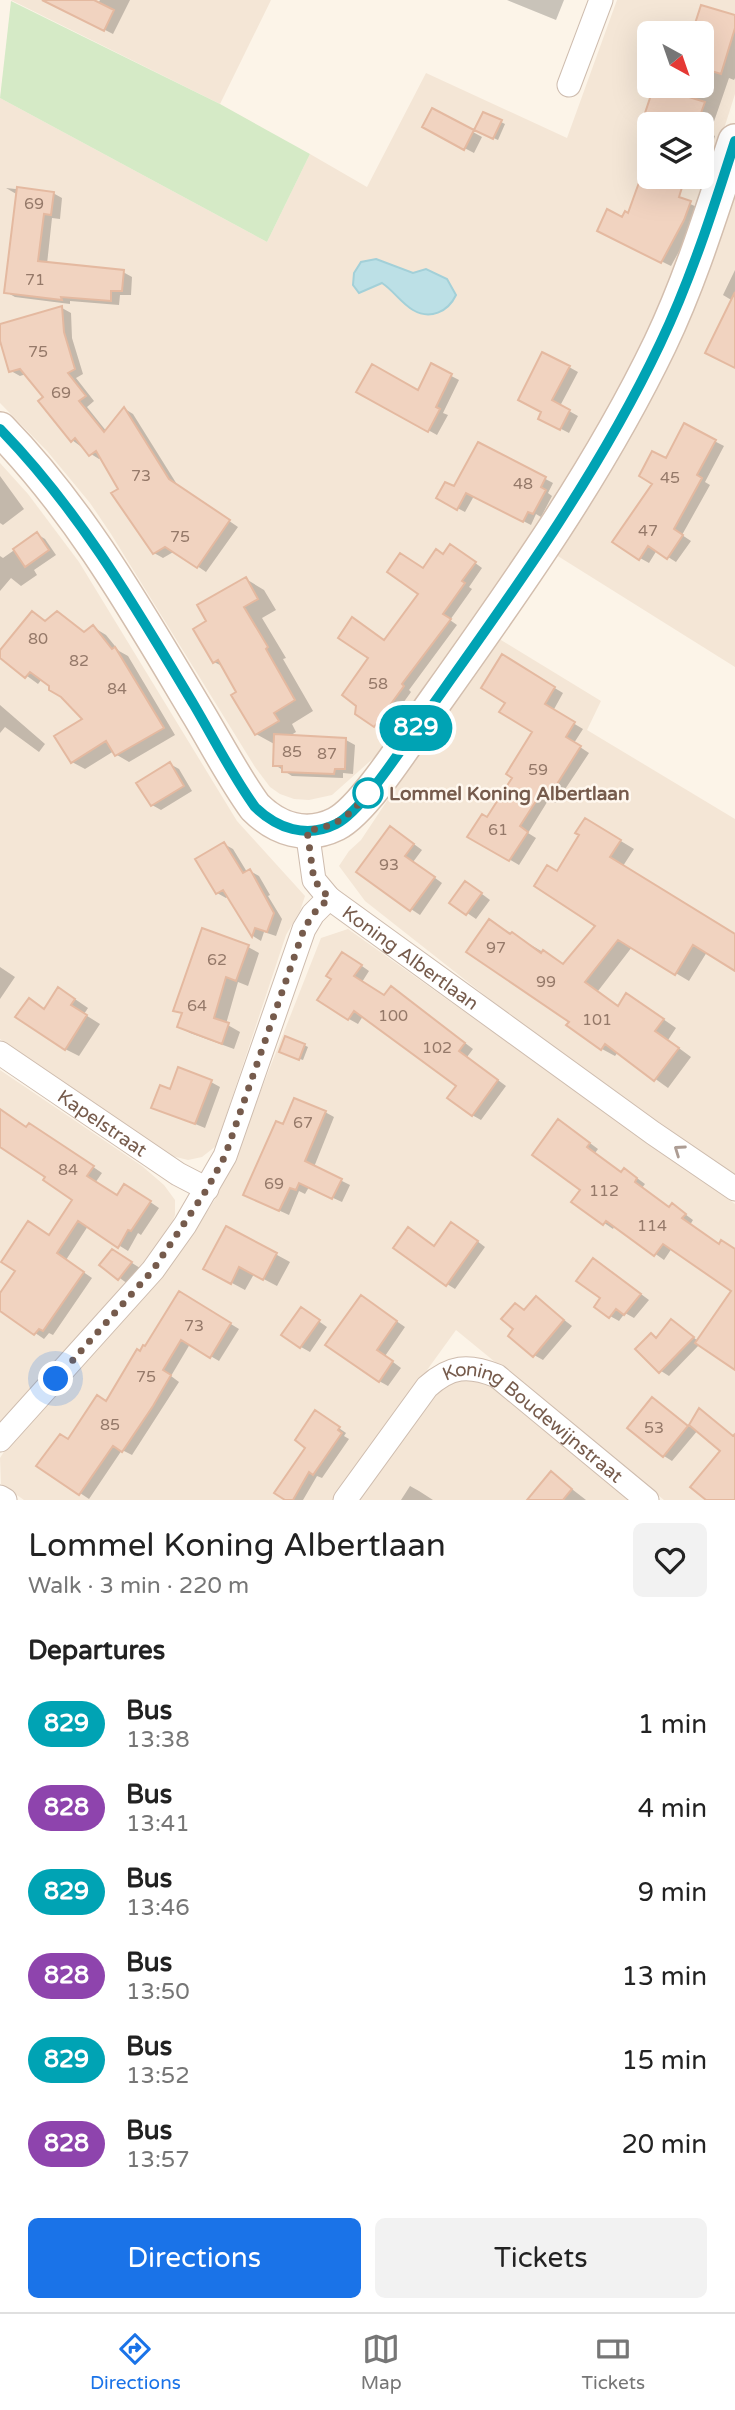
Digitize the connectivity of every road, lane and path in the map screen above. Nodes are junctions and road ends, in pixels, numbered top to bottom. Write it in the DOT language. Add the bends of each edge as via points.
graph roads {
  1 [pos="601,0"];
  2 [pos="569,85"];
  3 [pos="735,141"];
  4 [pos="0,429"];
  5 [pos="307,830"];
  6 [pos="329,898"];
  7 [pos="0,1053"];
  8 [pos="207,1189"];
  9 [pos="735,1189"];
  10 [pos="0,1440"];
  11 [pos="0,1497"];
  12 [pos="5,1500"];
  13 [pos="345,1500"];
  14 [pos="647,1500"];
  1 -- 2 [label="street"];
  3 -- 5 [label="main road" via="705,234 661,343 569,509 361,803 333,825"];
  4 -- 5 [label="main road" via="83,527 255,807 282,827"];
  5 -- 6 [label="street, Koning Albertlaan" via="314,880"];
  6 -- 8 [label="street" via="304,929 225,1156"];
  9 -- 6 [label="street, Koning Albertlaan, one-way"];
  7 -- 8 [label="street, Kapelstraat"];
  8 -- 10 [label="street" via="153,1270"];
  11 -- 12 [label="street"];
  13 -- 14 [label="street, Koning Boudewijnstraat" via="427,1387 441,1374 466,1369 497,1376"];
}
